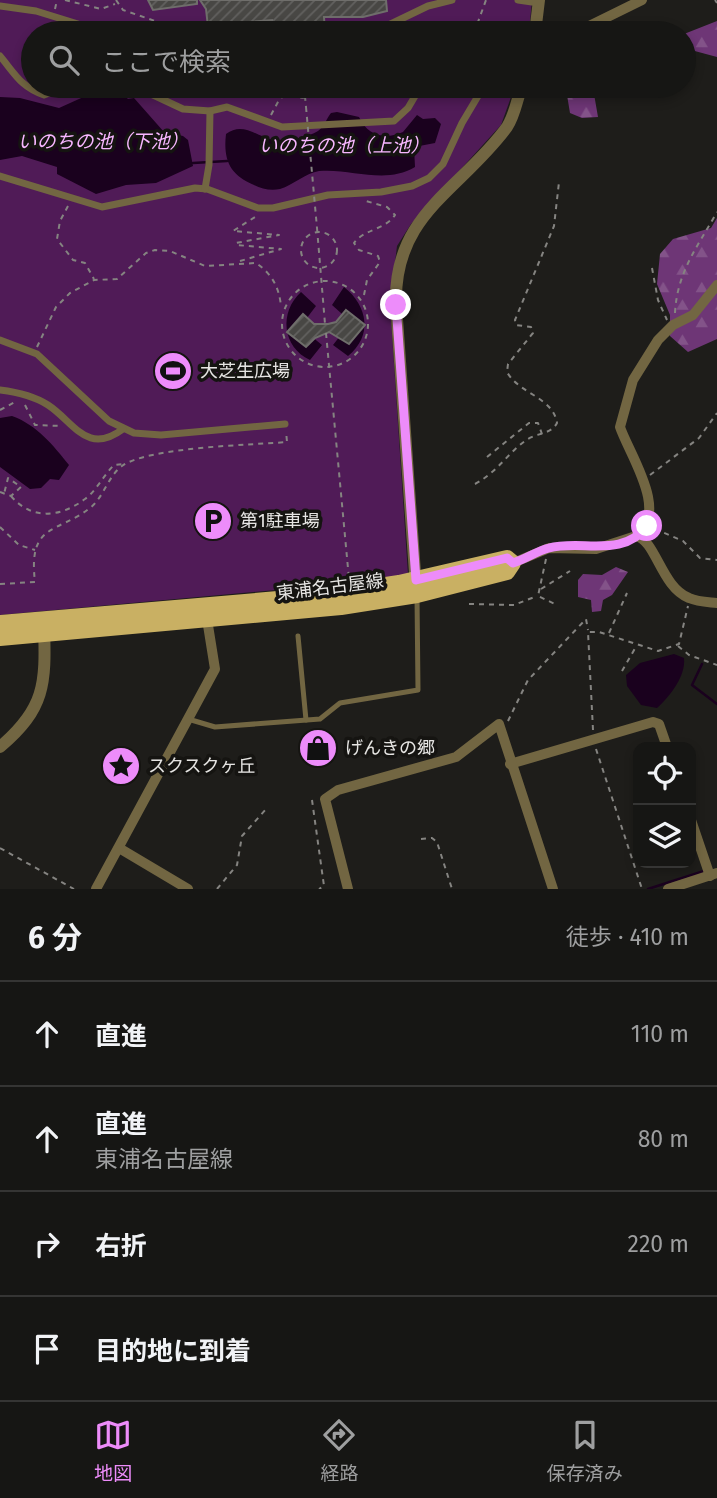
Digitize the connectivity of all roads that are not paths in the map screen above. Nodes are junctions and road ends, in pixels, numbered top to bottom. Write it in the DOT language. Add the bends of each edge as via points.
graph roads {
  1 [pos="452,0"];
  2 [pos="518,0"];
  3 [pos="642,0"];
  4 [pos="539,1"];
  5 [pos="0,6"];
  6 [pos="68,21"];
  7 [pos="397,21"];
  8 [pos="536,21"];
  9 [pos="599,21"];
  10 [pos="0,56"];
  11 [pos="21,84"];
  12 [pos="160,98"];
  13 [pos="414,98"];
  14 [pos="477,98"];
  15 [pos="518,98"];
  16 [pos="210,111"];
  17 [pos="0,176"];
  18 [pos="205,189"];
  19 [pos="717,285"];
  20 [pos="0,340"];
  21 [pos="0,390"];
  22 [pos="285,424"];
  23 [pos="123,429"];
  24 [pos="636,536"];
  25 [pos="513,563"];
  26 [pos="416,587"];
  27 [pos="717,603"];
  28 [pos="207,619"];
  29 [pos="0,624"];
  30 [pos="44,627"];
  31 [pos="298,636"];
  32 [pos="0,638"];
  33 [pos="188,719"];
  34 [pos="306,720"];
  35 [pos="665,742"];
  36 [pos="0,747"];
  37 [pos="510,764"];
  38 [pos="696,832"];
  39 [pos="119,849"];
  40 [pos="714,874"];
  41 [pos="96,889"];
  42 [pos="188,889"];
  43 [pos="348,889"];
  44 [pos="553,889"];
  45 [pos="668,889"];
  1 -- 7 [label="street"];
  2 -- 4 [label="street"];
  3 -- 9 [label="street"];
  4 -- 8 [label="street"];
  5 -- 6 [label="street"];
  10 -- 11 [label="street"];
  12 -- 16 [label="street" via="183,109"];
  13 -- 16 [label="street" via="394,121 365,125 282,127 227,107"];
  14 -- 18 [label="street" via="443,164 429,178 398,190 328,195 258,208"];
  15 -- 26 [label="street" via="507,126 425,215 398,265 396,305"];
  16 -- 18 [label="street"];
  17 -- 18 [label="street" via="72,200 115,207"];
  19 -- 24 [label="street" via="693,316 672,326 658,340 633,380 620,417 622,434 644,481 647,526"];
  20 -- 23 [label="street" via="35,353"];
  21 -- 23 [label="street" via="47,404 78,433 93,439 114,436"];
  22 -- 23 [label="street" via="161,435"];
  24 -- 25 [label="street" via="596,549 558,547"];
  24 -- 27 [label="street" via="646,540 666,578 690,599"];
  25 -- 26 [label="main road, 東浦名古屋線" via="507,572"];
  26 -- 28 [label="main road, 東浦名古屋線" via="331,608"];
  26 -- 30 [label="main road, 東浦名古屋線"];
  26 -- 34 [label="lane" via="418,690 340,703 320,719"];
  28 -- 30 [label="main road, 東浦名古屋線"];
  28 -- 33 [label="street" via="215,669"];
  29 -- 30 [label="main road, 東浦名古屋線"];
  30 -- 32 [label="main road, 東浦名古屋線"];
  30 -- 36 [label="street" via="41,698 23,726"];
  31 -- 34 [label="lane"];
  33 -- 34 [label="lane" via="215,727"];
  33 -- 39 [label="street"];
  35 -- 37 [label="street" via="659,724 653,722"];
  37 -- 43 [label="street" via="499,724 456,757 338,790 325,799"];
  37 -- 44 [label="street"];
  38 -- 40 [label="street"];
  39 -- 41 [label="street"];
  39 -- 42 [label="street"];
  40 -- 45 [label="street"];
}
